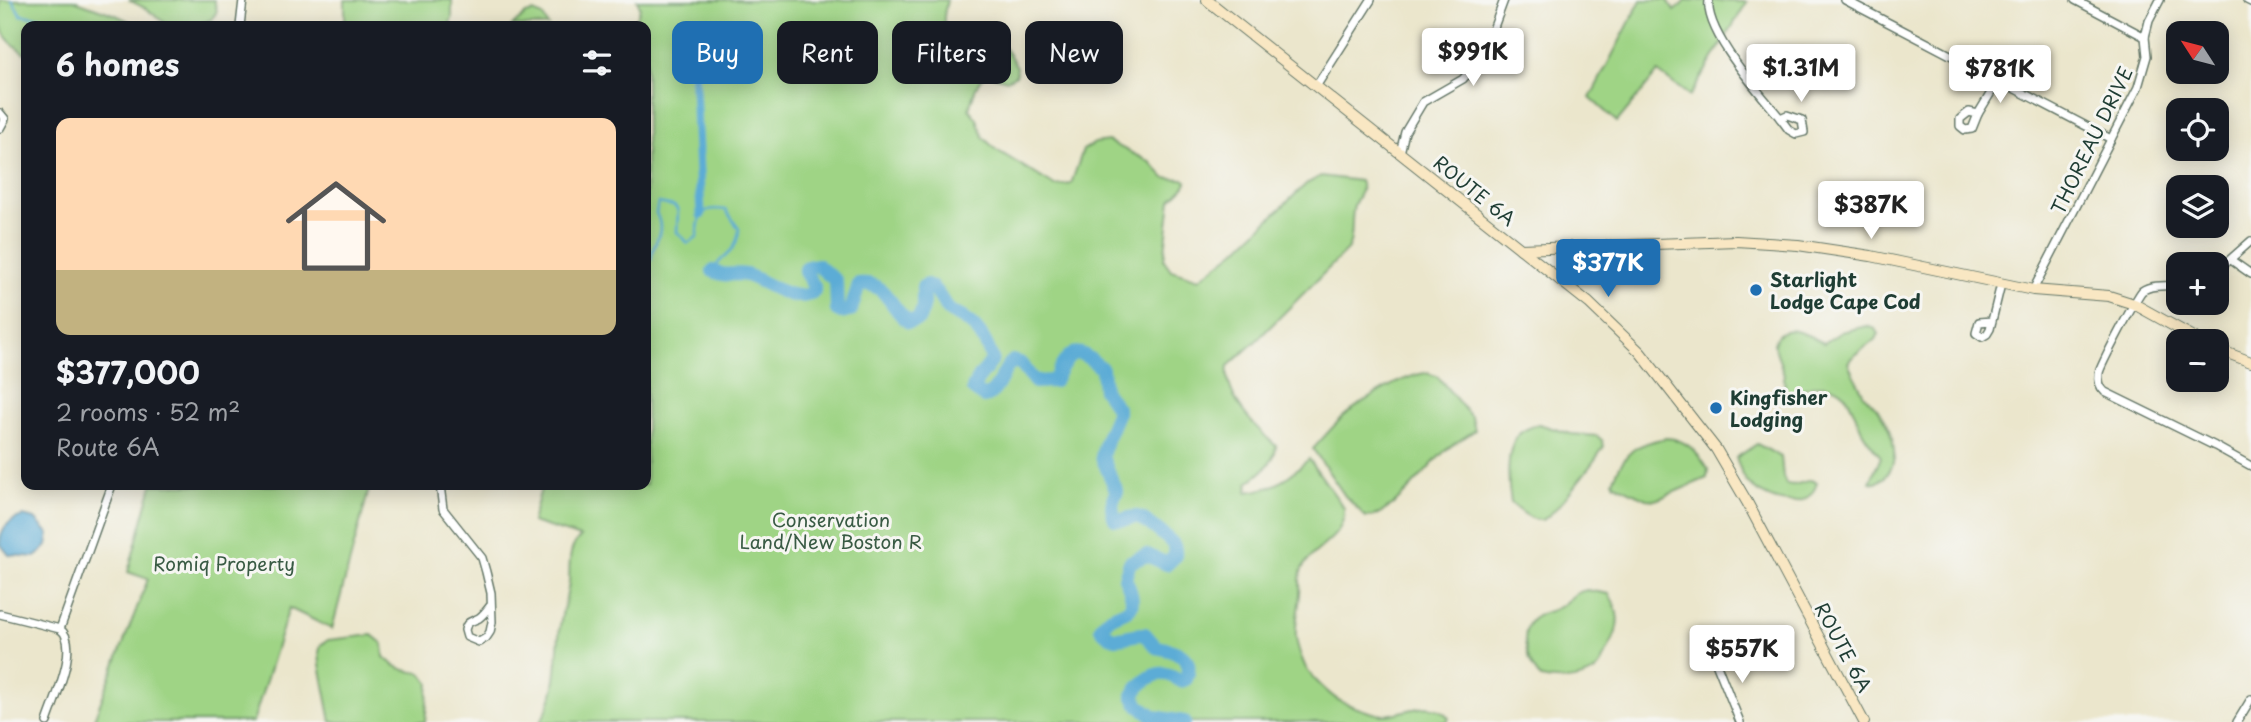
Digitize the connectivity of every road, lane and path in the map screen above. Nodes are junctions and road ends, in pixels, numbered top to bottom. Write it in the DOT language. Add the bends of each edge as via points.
graph roads {
  1 [pos="243,0"];
  2 [pos="1207,0"];
  3 [pos="1371,0"];
  4 [pos="1504,0"];
  5 [pos="1709,0"];
  6 [pos="1845,0"];
  7 [pos="2075,0"];
  8 [pos="2160,0"];
  9 [pos="241,21"];
  10 [pos="2145,37"];
  11 [pos="1998,81"];
  12 [pos="1317,85"];
  13 [pos="0,113"];
  14 [pos="1978,114"];
  15 [pos="1780,118"];
  16 [pos="0,128"];
  17 [pos="2111,139"];
  18 [pos="1400,153"];
  19 [pos="2251,241"];
  20 [pos="1521,249"];
  21 [pos="2231,260"];
  22 [pos="2251,274"];
  23 [pos="2001,284"];
  24 [pos="2166,287"];
  25 [pos="2033,290"];
  26 [pos="2134,304"];
  27 [pos="1992,321"];
  28 [pos="2179,329"];
  29 [pos="2229,354"];
  30 [pos="2251,362"];
  31 [pos="2251,466"];
  32 [pos="110,490"];
  33 [pos="441,490"];
  34 [pos="490,606"];
  35 [pos="0,614"];
  36 [pos="60,629"];
  37 [pos="1715,660"];
  38 [pos="2251,699"];
  39 [pos="47,722"];
  40 [pos="1740,722"];
  41 [pos="1864,722"];
  42 [pos="2237,722"];
  1 -- 9 [label="street"];
  2 -- 12 [label="main road, ROUTE 6A"];
  3 -- 12 [label="street"];
  4 -- 18 [label="street" via="1484,54 1463,79 1423,102 1405,132"];
  5 -- 15 [label="street" via="1716,31"];
  6 -- 11 [label="street"];
  7 -- 10 [label="street"];
  8 -- 10 [label="street, THOREAU DRIVE"];
  10 -- 17 [label="street, THOREAU DRIVE" via="2147,56 2138,87"];
  11 -- 14 [label="street"];
  11 -- 17 [label="street"];
  12 -- 18 [label="main road, ROUTE 6A"];
  13 -- 16 [label="street" via="5,119"];
  17 -- 25 [label="street, THOREAU DRIVE"];
  18 -- 20 [label="main road, ROUTE 6A"];
  19 -- 21 [label="street"];
  20 -- 23 [label="main road" via="1758,241 1871,256"];
  20 -- 41 [label="main road, ROUTE 6A" via="1627,338 1709,439"];
  21 -- 22 [label="street"];
  23 -- 25 [label="main road"];
  23 -- 27 [label="street"];
  24 -- 26 [label="street" via="2145,289"];
  25 -- 26 [label="main road" via="2092,293"];
  26 -- 28 [label="main road"];
  26 -- 31 [label="street" via="2104,358 2100,387"];
  29 -- 30 [label="main road"];
  32 -- 36 [label="street"];
  33 -- 34 [label="street" via="447,517 482,558"];
  34 -- 34 [label="street" via="490,632 479,642 472,640 466,626"];
  35 -- 36 [label="street"];
  36 -- 39 [label="street" via="69,639 69,653"];
  37 -- 40 [label="street"];
  38 -- 42 [label="street"];
}
